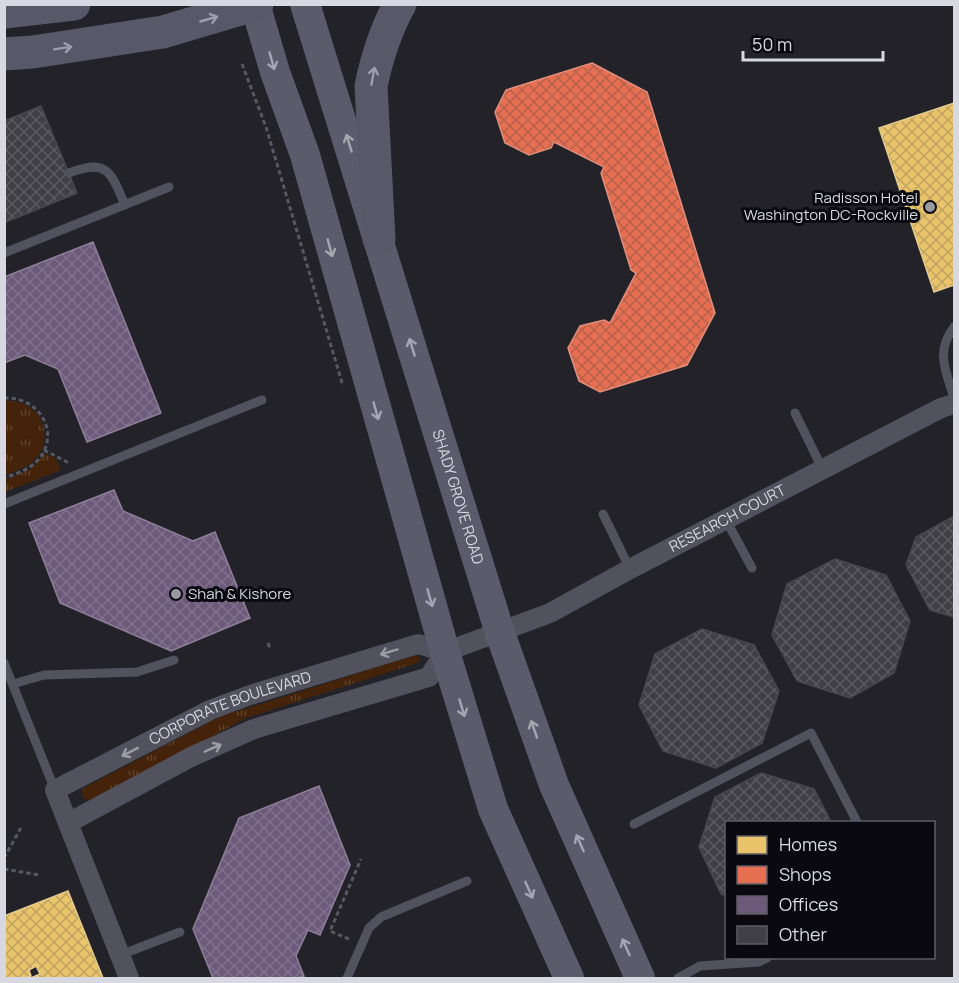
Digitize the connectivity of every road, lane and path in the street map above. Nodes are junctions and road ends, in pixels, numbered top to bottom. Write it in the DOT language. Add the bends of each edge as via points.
graph roads {
  1 [pos="74,4"];
  2 [pos="305,4"];
  3 [pos="400,4"];
  4 [pos="256,5"];
  5 [pos="4,12"];
  6 [pos="4,54"];
  7 [pos="242,64"];
  8 [pos="69,173"];
  9 [pos="169,187"];
  10 [pos="125,205"];
  11 [pos="379,239"];
  12 [pos="4,253"];
  13 [pos="954,327"];
  14 [pos="345,394"];
  15 [pos="4,398"];
  16 [pos="954,398"];
  17 [pos="262,400"];
  18 [pos="954,404"];
  19 [pos="795,413"];
  20 [pos="44,450"];
  21 [pos="75,460"];
  22 [pos="822,468"];
  23 [pos="4,478"];
  24 [pos="4,504"];
  25 [pos="603,514"];
  26 [pos="726,520"];
  27 [pos="752,568"];
  28 [pos="630,569"];
  29 [pos="500,633"];
  30 [pos="268,643"];
  31 [pos="270,649"];
  32 [pos="446,652"];
  33 [pos="174,660"];
  34 [pos="4,663"];
  35 [pos="13,684"];
  36 [pos="55,790"];
  37 [pos="856,821"];
  38 [pos="68,823"];
  39 [pos="634,824"];
  40 [pos="22,826"];
  41 [pos="4,858"];
  42 [pos="361,859"];
  43 [pos="4,869"];
  44 [pos="39,875"];
  45 [pos="467,881"];
  46 [pos="180,932"];
  47 [pos="349,939"];
  48 [pos="120,956"];
  49 [pos="764,959"];
  50 [pos="129,978"];
  51 [pos="347,978"];
  52 [pos="569,978"];
  53 [pos="640,978"];
  54 [pos="678,978"];
  1 -- 5 [label="highway"];
  11 -- 2 [label="main road, SHADY GROVE ROAD, one-way"];
  11 -- 3 [label="highway, one-way" via="371,86 387,27"];
  6 -- 4 [label="highway, one-way" via="163,32"];
  4 -- 32 [label="main road, one-way" via="305,155"];
  7 -- 14 [label="path" via="266,127"];
  8 -- 10 [label="lane" via="84,167 104,169 116,183"];
  9 -- 10 [label="lane"];
  10 -- 12 [label="lane"];
  29 -- 11 [label="main road, SHADY GROVE ROAD, one-way"];
  13 -- 16 [label="lane" via="946,338 942,358"];
  15 -- 20 [label="path" via="24,401 38,411 47,426"];
  17 -- 24 [label="lane"];
  18 -- 22 [label="street, RESEARCH COURT"];
  19 -- 22 [label="lane"];
  20 -- 21 [label="path" via="68,463"];
  20 -- 23 [label="path" via="30,467"];
  22 -- 26 [label="street, RESEARCH COURT"];
  25 -- 28 [label="lane"];
  26 -- 27 [label="lane"];
  26 -- 28 [label="street, RESEARCH COURT"];
  28 -- 29 [label="street, RESEARCH COURT" via="550,613"];
  29 -- 32 [label="street"];
  53 -- 29 [label="main road, SHADY GROVE ROAD, one-way" via="554,785"];
  30 -- 31 [label="path"];
  32 -- 36 [label="street, CORPORATE BOULEVARD, one-way" via="418,644 250,695 210,710"];
  38 -- 32 [label="street, CORPORATE BOULEVARD, one-way" via="191,757 254,729 429,677"];
  32 -- 52 [label="main road, one-way" via="493,809"];
  33 -- 35 [label="lane" via="137,672 44,675"];
  34 -- 35 [label="lane"];
  35 -- 36 [label="lane"];
  36 -- 38 [label="street"];
  37 -- 39 [label="lane" via="811,734"];
  38 -- 48 [label="street"];
  40 -- 41 [label="path"];
  42 -- 47 [label="path" via="330,931"];
  43 -- 44 [label="path"];
  45 -- 51 [label="lane" via="381,917 369,928"];
  46 -- 48 [label="lane"];
  48 -- 50 [label="street"];
  49 -- 54 [label="lane" via="699,966"];
}
